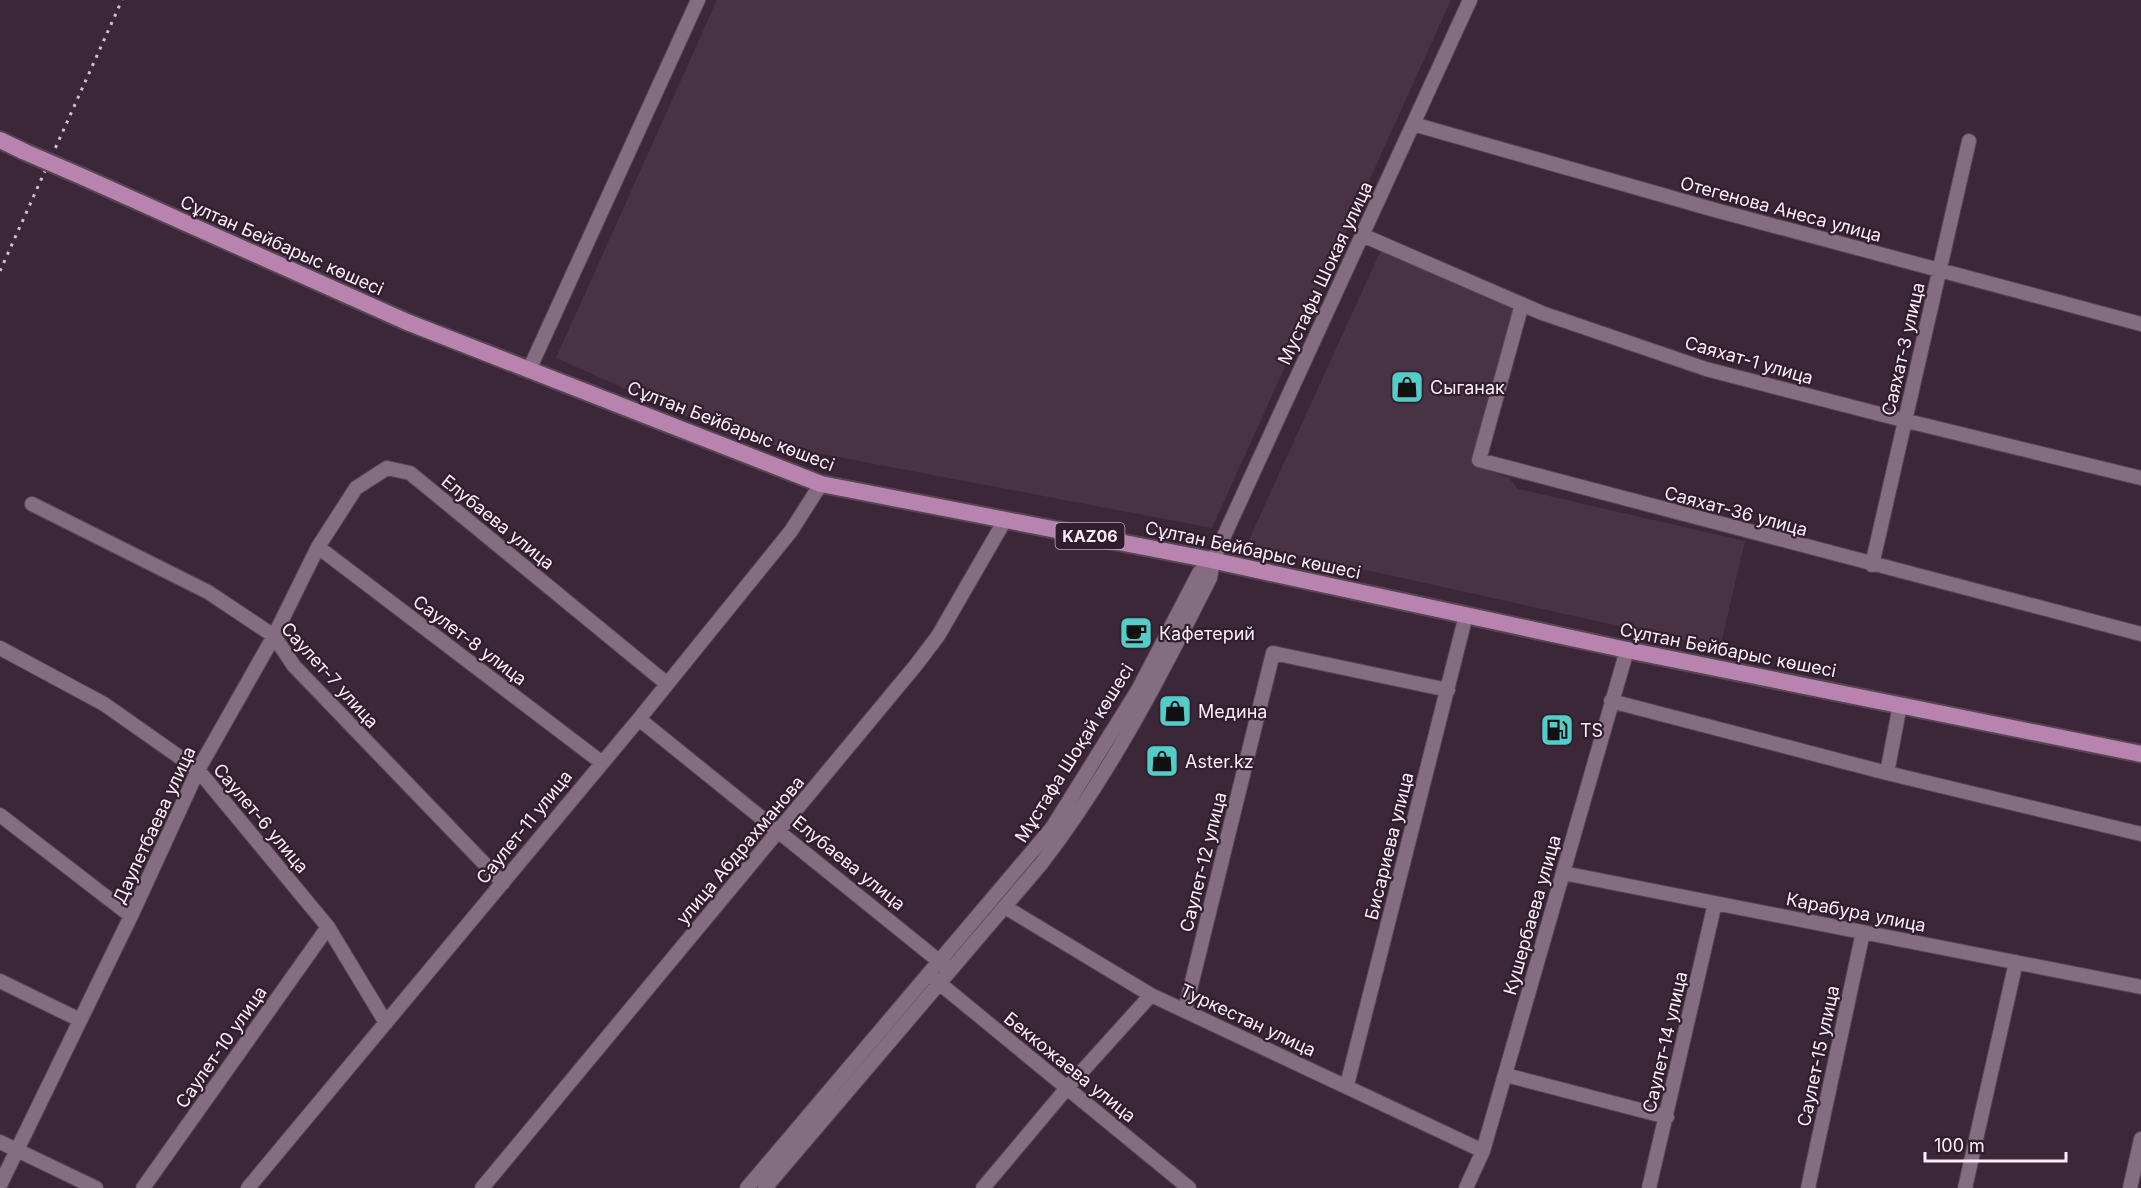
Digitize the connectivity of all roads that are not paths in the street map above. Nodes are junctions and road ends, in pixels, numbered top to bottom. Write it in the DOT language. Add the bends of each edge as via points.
graph roads {
  1 [pos="698,0"];
  2 [pos="1470,0"];
  3 [pos="1413,124"];
  4 [pos="0,140"];
  5 [pos="1969,141"];
  6 [pos="1362,235"];
  7 [pos="1939,271"];
  8 [pos="1522,304"];
  9 [pos="2141,324"];
  10 [pos="529,370"];
  11 [pos="1905,421"];
  12 [pos="2141,478"];
  13 [pos="821,484"];
  14 [pos="356,488"];
  15 [pos="32,504"];
  16 [pos="1005,519"];
  17 [pos="318,547"];
  18 [pos="1213,560"];
  19 [pos="1872,565"];
  20 [pos="1466,615"];
  21 [pos="2141,634"];
  22 [pos="274,636"];
  23 [pos="0,648"];
  24 [pos="1627,650"];
  25 [pos="666,683"];
  26 [pos="1448,690"];
  27 [pos="1611,701"];
  28 [pos="1900,705"];
  29 [pos="639,719"];
  30 [pos="2141,754"];
  31 [pos="601,762"];
  32 [pos="198,770"];
  33 [pos="1887,773"];
  34 [pos="0,814"];
  35 [pos="780,830"];
  36 [pos="2141,834"];
  37 [pos="1563,873"];
  38 [pos="503,883"];
  39 [pos="1715,903"];
  40 [pos="1005,907"];
  41 [pos="131,916"];
  42 [pos="328,927"];
  43 [pos="1863,932"];
  44 [pos="2016,962"];
  45 [pos="946,966"];
  46 [pos="935,979"];
  47 [pos="0,981"];
  48 [pos="2141,987"];
  49 [pos="1151,994"];
  50 [pos="1185,1010"];
  51 [pos="80,1020"];
  52 [pos="386,1023"];
  53 [pos="1506,1075"];
  54 [pos="1347,1085"];
  55 [pos="1066,1088"];
  56 [pos="1667,1117"];
  57 [pos="2141,1139"];
  58 [pos="0,1142"];
  59 [pos="17,1150"];
  60 [pos="1483,1151"];
  61 [pos="0,1185"];
  62 [pos="96,1188"];
  63 [pos="143,1188"];
  64 [pos="248,1188"];
  65 [pos="482,1188"];
  66 [pos="747,1188"];
  67 [pos="765,1188"];
  68 [pos="983,1188"];
  69 [pos="1189,1188"];
  70 [pos="1466,1188"];
  71 [pos="1649,1188"];
  72 [pos="1808,1188"];
  73 [pos="1965,1188"];
  74 [pos="2130,1188"];
  1 -- 10 [label="street"];
  2 -- 3 [label="street, Мустафы Шокая улица"];
  3 -- 6 [label="street, Мустафы Шокая улица"];
  3 -- 7 [label="street, Отегенова Анеса улица"];
  4 -- 10 [label="main road, Сұлтан Бейбарыс көшесі / KAZ06, bridge" via="407,321"];
  5 -- 7 [label="street, Саяхат-3 улица"];
  6 -- 8 [label="street, Саяхат-1 улица"];
  6 -- 18 [label="street, Мустафы Шокая улица"];
  7 -- 9 [label="street, Отегенова Анеса улица"];
  7 -- 11 [label="street, Саяхат-3 улица"];
  8 -- 11 [label="street, Саяхат-1 улица" via="1706,369"];
  8 -- 19 [label="street, Саяхат-36 улица" via="1479,460"];
  10 -- 13 [label="main road, Сұлтан Бейбарыс көшесі / KAZ06"];
  11 -- 12 [label="street, Саяхат-1 улица"];
  11 -- 19 [label="street, Саяхат-3 улица"];
  13 -- 16 [label="main road, Сұлтан Бейбарыс көшесі / KAZ06"];
  13 -- 25 [label="street, Саулет-11 улица" via="791,531"];
  14 -- 17 [label="street, Даулетбаева улица"];
  14 -- 25 [label="street, Елубаева улица" via="387,468 410,473"];
  15 -- 22 [label="street, Саулет-7 улица" via="208,592"];
  16 -- 18 [label="main road, Сұлтан Бейбарыс көшесі / KAZ06"];
  16 -- 35 [label="street, улица Абдрахманова" via="938,636"];
  17 -- 22 [label="street, Даулетбаева улица"];
  17 -- 31 [label="street, Саулет-8 улица"];
  18 -- 20 [label="main road, Сұлтан Бейбарыс көшесі / KAZ06"];
  18 -- 40 [label="street, Мұстафа Шоқай көшесі" via="1210,578 1150,697 1063,835"];
  18 -- 45 [label="street, Мұстафа Шоқай көшесі" via="1199,573 1138,690 1052,828"];
  19 -- 21 [label="street, Саяхат-36 улица"];
  20 -- 24 [label="main road, Сұлтан Бейбарыс көшесі / KAZ06"];
  20 -- 26 [label="street, Бисариева улица"];
  22 -- 32 [label="street, Даулетбаева улица"];
  22 -- 38 [label="street, Саулет-7 улица" via="294,666"];
  23 -- 32 [label="street, Саулет-6 улица" via="104,704"];
  24 -- 27 [label="street, Кушербаева улица"];
  24 -- 28 [label="main road, Сұлтан Бейбарыс көшесі / KAZ06"];
  25 -- 29 [label="street, Саулет-11 улица"];
  26 -- 50 [label="street, Саулет-12 улица" via="1273,653"];
  26 -- 54 [label="street, Бисариева улица"];
  27 -- 33 [label="street"];
  27 -- 37 [label="street, Кушербаева улица"];
  28 -- 30 [label="main road, Сұлтан Бейбарыс көшесі / KAZ06"];
  28 -- 33 [label="street"];
  29 -- 31 [label="street, Саулет-11 улица"];
  29 -- 35 [label="street, Елубаева улица"];
  31 -- 38 [label="street, Саулет-11 улица"];
  32 -- 41 [label="street, Даулетбаева улица"];
  32 -- 42 [label="street, Саулет-6 улица"];
  33 -- 36 [label="street"];
  34 -- 41 [label="street"];
  35 -- 45 [label="street, Елубаева улица"];
  35 -- 65 [label="street, улица Абдрахманова"];
  37 -- 39 [label="street, Карабура улица"];
  37 -- 53 [label="street, Кушербаева улица"];
  38 -- 52 [label="street, Саулет-11 улица"];
  39 -- 43 [label="street, Карабура улица"];
  39 -- 56 [label="street, Саулет-14 улица"];
  40 -- 45 [label="street, Мұстафа Шоқай көшесі"];
  40 -- 49 [label="street, Туркестан улица"];
  41 -- 51 [label="street, Даулетбаева улица"];
  42 -- 52 [label="street, Саулет-6 улица"];
  42 -- 63 [label="street, Саулет-10 улица"];
  43 -- 44 [label="street, Карабура улица"];
  43 -- 72 [label="street, Саулет-15 улица"];
  44 -- 48 [label="street, Карабура улица"];
  44 -- 73 [label="street"];
  45 -- 46 [label="street, Мұстафа Шоқай көшесі"];
  46 -- 55 [label="street, Беккожаева улица"];
  46 -- 66 [label="street, Мұстафа Шоқай көшесі"];
  46 -- 67 [label="street, Мұстафа Шоқай көшесі"];
  47 -- 51 [label="street"];
  49 -- 50 [label="street, Туркестан улица"];
  49 -- 55 [label="street"];
  50 -- 54 [label="street, Туркестан улица"];
  51 -- 59 [label="street, Даулетбаева улица"];
  52 -- 64 [label="street, Саулет-11 улица"];
  53 -- 56 [label="street"];
  53 -- 60 [label="street, Кушербаева улица"];
  54 -- 60 [label="street, Туркестан улица"];
  55 -- 68 [label="street"];
  55 -- 69 [label="street, Беккожаева улица"];
  56 -- 71 [label="street, Саулет-14 улица"];
  57 -- 74 [label="street"];
  58 -- 59 [label="street"];
  59 -- 61 [label="street, Даулетбаева улица"];
  59 -- 62 [label="street"];
  60 -- 70 [label="street, Кушербаева улица"];
}
